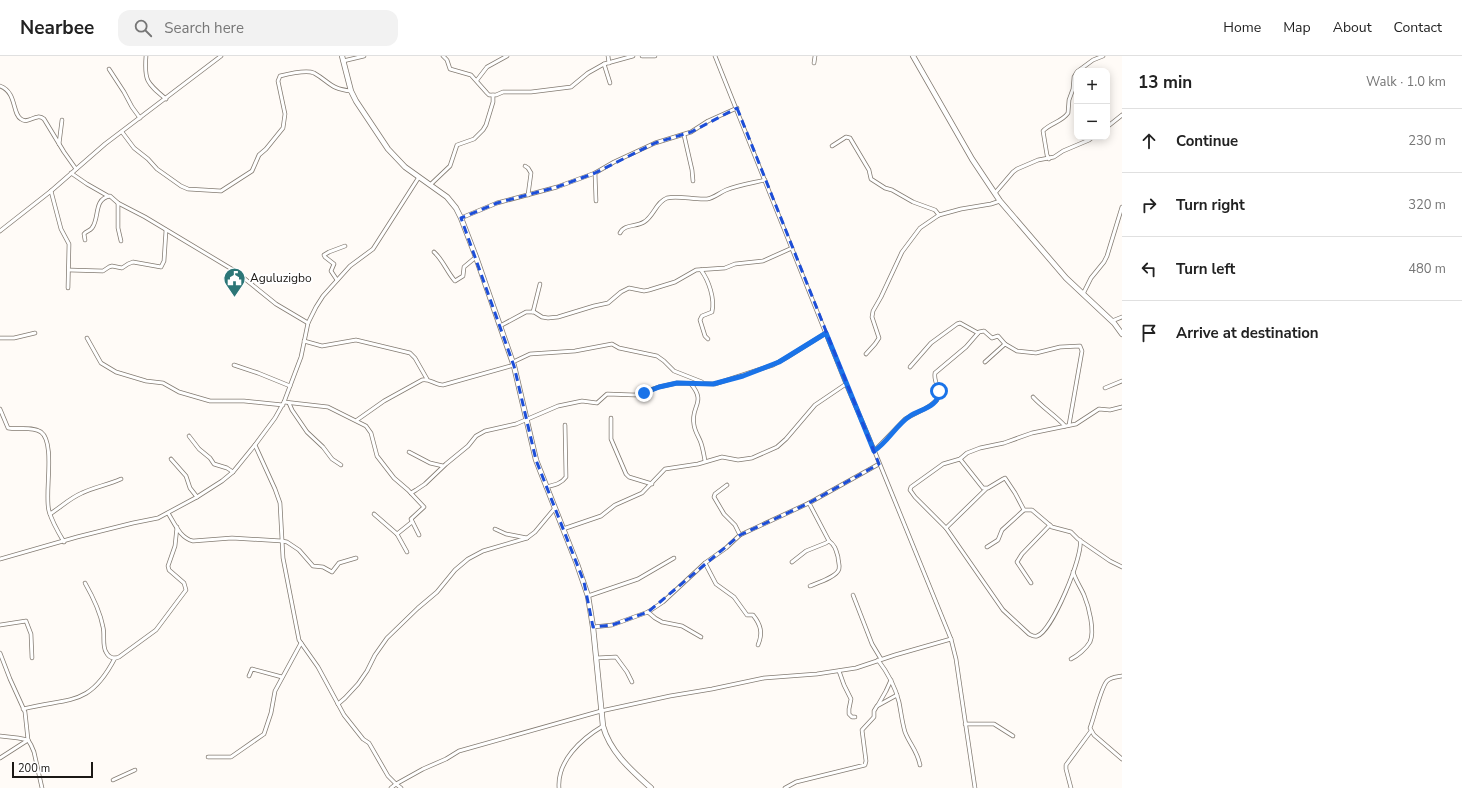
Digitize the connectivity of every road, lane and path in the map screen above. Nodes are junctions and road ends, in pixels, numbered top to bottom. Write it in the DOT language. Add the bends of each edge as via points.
graph roads {
  1 [pos="146,56"];
  2 [pos="221,56"];
  3 [pos="364,56"];
  4 [pos="444,56"];
  5 [pos="507,56"];
  6 [pos="608,56"];
  7 [pos="633,56"];
  8 [pos="642,56"];
  9 [pos="655,56"];
  10 [pos="715,56"];
  11 [pos="815,56"];
  12 [pos="913,56"];
  13 [pos="1103,56"];
  14 [pos="343,58"];
  15 [pos="609,63"];
  16 [pos="814,63"];
  17 [pos="604,64"];
  18 [pos="1083,68"];
  19 [pos="109,70"];
  20 [pos="1074,77"];
  21 [pos="477,80"];
  22 [pos="610,83"];
  23 [pos="0,86"];
  24 [pos="351,91"];
  25 [pos="493,95"];
  26 [pos="166,99"];
  27 [pos="736,108"];
  28 [pos="1122,116"];
  29 [pos="140,118"];
  30 [pos="62,120"];
  31 [pos="1110,125"];
  32 [pos="122,132"];
  33 [pos="684,135"];
  34 [pos="1089,140"];
  35 [pos="59,144"];
  36 [pos="832,146"];
  37 [pos="1049,159"];
  38 [pos="525,166"];
  39 [pos="76,169"];
  40 [pos="71,173"];
  41 [pos="595,173"];
  42 [pos="419,178"];
  43 [pos="765,180"];
  44 [pos="693,181"];
  45 [pos="430,186"];
  46 [pos="51,191"];
  47 [pos="995,193"];
  48 [pos="528,195"];
  49 [pos="108,196"];
  50 [pos="596,201"];
  51 [pos="1000,201"];
  52 [pos="118,203"];
  53 [pos="1122,207"];
  54 [pos="939,216"];
  55 [pos="461,218"];
  56 [pos="166,230"];
  57 [pos="0,231"];
  58 [pos="620,233"];
  59 [pos="85,240"];
  60 [pos="121,241"];
  61 [pos="345,246"];
  62 [pos="792,248"];
  63 [pos="434,252"];
  64 [pos="476,257"];
  65 [pos="69,270"];
  66 [pos="701,270"];
  67 [pos="337,280"];
  68 [pos="540,284"];
  69 [pos="68,288"];
  70 [pos="1083,294"];
  71 [pos="532,312"];
  72 [pos="1122,317"];
  73 [pos="1112,321"];
  74 [pos="308,324"];
  75 [pos="500,326"];
  76 [pos="35,333"];
  77 [pos="826,333"];
  78 [pos="978,333"];
  79 [pos="1122,334"];
  80 [pos="0,338"];
  81 [pos="87,338"];
  82 [pos="708,339"];
  83 [pos="304,341"];
  84 [pos="1005,344"];
  85 [pos="866,354"];
  86 [pos="985,362"];
  87 [pos="513,363"];
  88 [pos="234,365"];
  89 [pos="910,366"];
  90 [pos="427,379"];
  91 [pos="1122,381"];
  92 [pos="704,383"];
  93 [pos="691,384"];
  94 [pos="846,384"];
  95 [pos="290,386"];
  96 [pos="1105,388"];
  97 [pos="1033,397"];
  98 [pos="283,403"];
  99 [pos="289,403"];
  100 [pos="1122,407"];
  101 [pos="0,410"];
  102 [pos="611,418"];
  103 [pos="357,420"];
  104 [pos="526,420"];
  105 [pos="565,425"];
  106 [pos="1069,425"];
  107 [pos="1065,426"];
  108 [pos="189,436"];
  109 [pos="255,445"];
  110 [pos="874,451"];
  111 [pos="409,452"];
  112 [pos="170,458"];
  113 [pos="960,459"];
  114 [pos="705,461"];
  115 [pos="879,464"];
  116 [pos="341,465"];
  117 [pos="443,466"];
  118 [pos="233,472"];
  119 [pos="121,479"];
  120 [pos="652,484"];
  121 [pos="727,485"];
  122 [pos="546,487"];
  123 [pos="986,489"];
  124 [pos="411,493"];
  125 [pos="197,497"];
  126 [pos="809,503"];
  127 [pos="555,508"];
  128 [pos="1024,510"];
  129 [pos="168,513"];
  130 [pos="50,514"];
  131 [pos="374,514"];
  132 [pos="412,522"];
  133 [pos="177,526"];
  134 [pos="1050,526"];
  135 [pos="946,528"];
  136 [pos="495,529"];
  137 [pos="562,529"];
  138 [pos="397,534"];
  139 [pos="419,535"];
  140 [pos="740,535"];
  141 [pos="528,538"];
  142 [pos="1080,540"];
  143 [pos="282,541"];
  144 [pos="829,541"];
  145 [pos="64,542"];
  146 [pos="987,547"];
  147 [pos="407,552"];
  148 [pos="356,558"];
  149 [pos="674,558"];
  150 [pos="0,559"];
  151 [pos="792,562"];
  152 [pos="705,563"];
  153 [pos="1122,567"];
  154 [pos="1073,572"];
  155 [pos="85,583"];
  156 [pos="1031,583"];
  157 [pos="810,586"];
  158 [pos="853,595"];
  159 [pos="588,596"];
  160 [pos="648,612"];
  161 [pos="0,625"];
  162 [pos="593,627"];
  163 [pos="702,637"];
  164 [pos="951,639"];
  165 [pos="301,643"];
  166 [pos="758,645"];
  167 [pos="0,653"];
  168 [pos="32,658"];
  169 [pos="115,658"];
  170 [pos="596,658"];
  171 [pos="1071,659"];
  172 [pos="880,660"];
  173 [pos="839,671"];
  174 [pos="249,676"];
  175 [pos="1122,676"];
  176 [pos="282,677"];
  177 [pos="891,680"];
  178 [pos="632,682"];
  179 [pos="897,695"];
  180 [pos="338,704"];
  181 [pos="877,706"];
  182 [pos="23,709"];
  183 [pos="601,711"];
  184 [pos="855,717"];
  185 [pos="965,724"];
  186 [pos="603,726"];
  187 [pos="1091,731"];
  188 [pos="0,736"];
  189 [pos="1013,736"];
  190 [pos="28,740"];
  191 [pos="208,757"];
  192 [pos="0,758"];
  193 [pos="1122,759"];
  194 [pos="920,765"];
  195 [pos="135,770"];
  196 [pos="113,780"];
  197 [pos="396,784"];
  198 [pos="42,788"];
  199 [pos="391,788"];
  200 [pos="401,788"];
  201 [pos="559,788"];
  202 [pos="651,788"];
  203 [pos="785,788"];
  204 [pos="975,788"];
  205 [pos="1071,788"];
  1 -- 26 [label="street" via="147,80"];
  2 -- 26 [label="street"];
  3 -- 14 [label="street"];
  4 -- 21 [label="street" via="450,69 471,75"];
  5 -- 21 [label="street" via="487,66"];
  6 -- 15 [label="street"];
  7 -- 15 [label="street"];
  8 -- 9 [label="street"];
  10 -- 27 [label="street"];
  11 -- 16 [label="street"];
  12 -- 47 [label="main road" via="972,159"];
  13 -- 18 [label="street"];
  14 -- 24 [label="main road"];
  15 -- 17 [label="street"];
  17 -- 22 [label="street"];
  17 -- 25 [label="street" via="571,87"];
  19 -- 29 [label="street"];
  20 -- 37 [label="street" via="1068,113 1043,131"];
  21 -- 25 [label="street" via="487,93"];
  23 -- 35 [label="street" via="13,98 17,115 21,119 25,121 37,116 42,117"];
  24 -- 32 [label="street" via="338,89 311,72 280,76 278,81 285,114 283,128 259,155 252,171 221,191 188,189 181,186 154,167"];
  24 -- 42 [label="main road" via="388,149 400,163"];
  25 -- 45 [label="street" via="483,130 474,139 457,145 450,166"];
  26 -- 29 [label="street"];
  27 -- 33 [label="street"];
  27 -- 43 [label="street"];
  28 -- 31 [label="street"];
  29 -- 32 [label="street"];
  30 -- 35 [label="street"];
  32 -- 39 [label="street"];
  33 -- 41 [label="street" via="650,146"];
  33 -- 44 [label="street"];
  34 -- 37 [label="street"];
  35 -- 39 [label="street"];
  36 -- 54 [label="street" via="846,137 850,138 869,170 871,179 913,202 935,210"];
  37 -- 47 [label="street" via="1038,160 1017,169"];
  38 -- 48 [label="street" via="532,173"];
  39 -- 40 [label="street"];
  40 -- 46 [label="street"];
  40 -- 49 [label="street"];
  41 -- 48 [label="street"];
  41 -- 50 [label="street"];
  42 -- 45 [label="main road"];
  42 -- 67 [label="street" via="373,249"];
  43 -- 58 [label="street" via="726,190 710,198 669,198 661,202 644,222 625,227"];
  43 -- 62 [label="street"];
  45 -- 55 [label="main road" via="447,197"];
  46 -- 57 [label="street"];
  46 -- 65 [label="street" via="61,229 69,244"];
  47 -- 51 [label="main road"];
  48 -- 55 [label="street" via="497,203"];
  49 -- 52 [label="street"];
  49 -- 59 [label="street" via="100,203 92,228 84,234"];
  51 -- 54 [label="street"];
  51 -- 70 [label="main road" via="1056,267"];
  52 -- 56 [label="street"];
  52 -- 60 [label="street"];
  53 -- 70 [label="street" via="1107,256"];
  54 -- 85 [label="street" via="920,228 902,252 873,311 872,317 879,338"];
  55 -- 64 [label="main road"];
  56 -- 65 [label="street" via="164,261 161,266 134,262 122,268 109,266 103,271"];
  56 -- 74 [label="street" via="235,271 276,304"];
  61 -- 67 [label="street" via="324,255 334,264 331,271"];
  62 -- 66 [label="street" via="763,261"];
  62 -- 77 [label="street"];
  63 -- 64 [label="street" via="455,281 462,276 464,267"];
  64 -- 75 [label="main road"];
  65 -- 69 [label="street"];
  66 -- 71 [label="street" via="690,272 675,282 649,290 625,289 608,303 558,317 542,317"];
  66 -- 82 [label="street" via="707,277 713,307 712,312 702,316 700,320"];
  67 -- 74 [label="street" via="323,296"];
  68 -- 71 [label="street"];
  70 -- 73 [label="main road"];
  71 -- 75 [label="street" via="520,314"];
  72 -- 73 [label="street"];
  73 -- 79 [label="main road"];
  74 -- 83 [label="street"];
  75 -- 87 [label="main road"];
  76 -- 80 [label="street"];
  77 -- 92 [label="street" via="773,365 716,384"];
  77 -- 94 [label="street"];
  78 -- 84 [label="street" via="984,331 993,339 998,336"];
  78 -- 89 [label="street" via="960,323 957,324 931,343"];
  78 -- 110 [label="street" via="966,347 935,373 934,378 939,391 937,400 905,419"];
  81 -- 98 [label="street" via="101,363 116,372 163,383 179,392 210,401"];
  83 -- 90 [label="street" via="322,346 356,340 410,353"];
  83 -- 95 [label="street" via="301,358"];
  84 -- 86 [label="street"];
  84 -- 106 [label="street" via="1017,351 1036,353 1060,347 1081,347"];
  87 -- 90 [label="street" via="443,385"];
  87 -- 92 [label="street" via="530,354 575,351 612,344 619,348 657,356 674,370"];
  87 -- 104 [label="main road"];
  88 -- 95 [label="street"];
  90 -- 103 [label="street" via="384,401"];
  91 -- 96 [label="street"];
  92 -- 93 [label="street"];
  93 -- 104 [label="street" via="666,385 635,395 607,394 597,403 582,401 558,406"];
  93 -- 114 [label="street" via="698,394 693,416"];
  94 -- 110 [label="street"];
  94 -- 114 [label="street" via="815,405 777,447 752,458 738,460 722,457"];
  95 -- 98 [label="street"];
  97 -- 107 [label="street"];
  98 -- 99 [label="street"];
  98 -- 109 [label="street"];
  99 -- 103 [label="street" via="328,407"];
  99 -- 116 [label="street" via="307,432"];
  100 -- 106 [label="street" via="1099,409 1076,424"];
  101 -- 130 [label="street" via="8,428 29,428 41,432 44,436 49,455"];
  102 -- 120 [label="street" via="611,440 626,474"];
  103 -- 124 [label="street" via="369,429 377,456 388,471"];
  104 -- 117 [label="street" via="482,433"];
  104 -- 122 [label="main road"];
  105 -- 122 [label="street" via="566,477 561,482"];
  106 -- 107 [label="street"];
  107 -- 113 [label="street" via="980,448"];
  108 -- 118 [label="street" via="214,464"];
  109 -- 118 [label="street"];
  109 -- 143 [label="street" via="280,503"];
  110 -- 115 [label="street"];
  111 -- 117 [label="street" via="430,463"];
  112 -- 125 [label="street" via="186,476 190,488"];
  113 -- 123 [label="street"];
  113 -- 135 [label="street" via="934,469 910,490"];
  114 -- 120 [label="street" via="665,469"];
  115 -- 126 [label="street"];
  115 -- 164 [label="street"];
  117 -- 124 [label="street" via="425,484"];
  118 -- 125 [label="street"];
  119 -- 130 [label="street" via="81,493"];
  120 -- 137 [label="street" via="642,493 615,505 601,516"];
  121 -- 140 [label="street" via="714,497"];
  122 -- 127 [label="main road"];
  123 -- 128 [label="street" via="1006,478"];
  123 -- 135 [label="street"];
  124 -- 132 [label="street" via="424,507 410,519"];
  125 -- 129 [label="street"];
  126 -- 140 [label="street"];
  126 -- 144 [label="street"];
  127 -- 137 [label="main road"];
  127 -- 141 [label="street"];
  128 -- 134 [label="street" via="1033,510"];
  128 -- 146 [label="street" via="1002,530 998,540"];
  129 -- 133 [label="street"];
  129 -- 145 [label="street" via="153,520"];
  130 -- 145 [label="street"];
  131 -- 138 [label="street"];
  132 -- 138 [label="street"];
  132 -- 139 [label="street"];
  133 -- 143 [label="street" via="182,536 193,541 232,538"];
  133 -- 169 [label="street" via="175,546 168,566 169,570 184,583 186,590 156,630"];
  134 -- 142 [label="street" via="1071,532"];
  134 -- 156 [label="street" via="1017,562"];
  135 -- 154 [label="street" via="1002,610 1033,636 1038,636 1050,623"];
  136 -- 141 [label="street"];
  137 -- 159 [label="main road"];
  138 -- 147 [label="street"];
  140 -- 152 [label="street"];
  141 -- 180 [label="street" via="483,552 468,559 455,570 437,592 387,638 367,672"];
  142 -- 153 [label="street"];
  142 -- 154 [label="street" via="1080,550"];
  143 -- 148 [label="street" via="299,550 312,566 323,567 332,572 339,563"];
  143 -- 165 [label="street" via="295,626"];
  144 -- 151 [label="street" via="806,551"];
  144 -- 157 [label="street" via="836,550 839,571"];
  145 -- 150 [label="street"];
  149 -- 159 [label="street" via="638,579"];
  152 -- 160 [label="street" via="663,602"];
  152 -- 166 [label="street" via="716,584 734,597 746,615 753,615 757,621 761,632"];
  154 -- 171 [label="street" via="1088,607 1091,636 1090,642"];
  155 -- 169 [label="street" via="93,596 104,629 105,651 110,657"];
  158 -- 172 [label="street"];
  159 -- 162 [label="main road"];
  160 -- 162 [label="street" via="612,625"];
  160 -- 163 [label="street" via="662,622 682,626"];
  161 -- 168 [label="street" via="26,621 31,634"];
  162 -- 170 [label="main road"];
  164 -- 172 [label="street"];
  164 -- 185 [label="street"];
  165 -- 176 [label="street"];
  165 -- 180 [label="street"];
  167 -- 182 [label="street"];
  169 -- 182 [label="street" via="100,682 89,693 67,701"];
  170 -- 178 [label="street" via="616,657"];
  170 -- 183 [label="main road"];
  172 -- 173 [label="street"];
  172 -- 177 [label="street"];
  173 -- 183 [label="street" via="764,678"];
  173 -- 184 [label="street" via="851,699 849,714"];
  174 -- 176 [label="street" via="252,669"];
  175 -- 187 [label="street" via="1109,680 1104,687"];
  176 -- 191 [label="street" via="275,691 268,724 262,737 231,757"];
  177 -- 179 [label="street"];
  177 -- 181 [label="street"];
  179 -- 181 [label="street"];
  179 -- 194 [label="street" via="903,727 918,755"];
  180 -- 197 [label="street" via="354,729 369,743 388,776"];
  181 -- 203 [label="street" via="874,717 862,730 865,765 796,782"];
  182 -- 190 [label="street"];
  183 -- 186 [label="main road"];
  183 -- 197 [label="street" via="459,751"];
  185 -- 189 [label="street" via="994,724"];
  185 -- 204 [label="street"];
  186 -- 201 [label="street" via="589,735 572,752 560,772"];
  186 -- 202 [label="main road" via="613,750"];
  187 -- 193 [label="street"];
  187 -- 205 [label="street" via="1066,765"];
  188 -- 190 [label="street"];
  190 -- 192 [label="street"];
  190 -- 198 [label="street" via="34,752"];
  195 -- 196 [label="street"];
  197 -- 199 [label="street"];
  197 -- 200 [label="street"];
}
